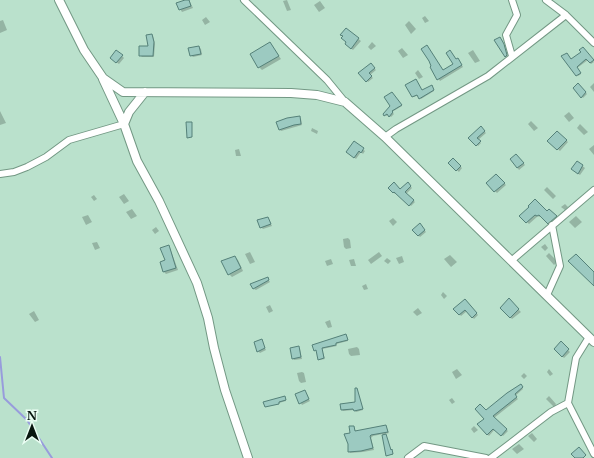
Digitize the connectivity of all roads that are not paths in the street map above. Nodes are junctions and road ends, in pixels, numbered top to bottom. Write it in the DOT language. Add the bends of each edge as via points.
graph roads {
  1 [pos="59,0"];
  2 [pos="244,0"];
  3 [pos="512,0"];
  4 [pos="546,0"];
  5 [pos="566,15"];
  6 [pos="594,44"];
  7 [pos="512,56"];
  8 [pos="103,78"];
  9 [pos="145,92"];
  10 [pos="345,102"];
  11 [pos="124,124"];
  12 [pos="385,137"];
  13 [pos="0,174"];
  14 [pos="594,190"];
  15 [pos="552,225"];
  16 [pos="511,261"];
  17 [pos="548,295"];
  18 [pos="592,339"];
  19 [pos="568,403"];
  20 [pos="594,454"];
  21 [pos="248,458"];
  22 [pos="408,458"];
  23 [pos="486,458"];
  24 [pos="492,458"];
  1 -- 8 [label="main road" via="84,50"];
  2 -- 10 [label="street" via="327,80"];
  3 -- 7 [label="street" via="517,15 506,35"];
  4 -- 5 [label="street"];
  5 -- 6 [label="street"];
  5 -- 7 [label="street"];
  7 -- 12 [label="street" via="488,76"];
  8 -- 9 [label="main road" via="123,92"];
  8 -- 11 [label="main road"];
  9 -- 10 [label="main road" via="291,93 317,95"];
  9 -- 11 [label="main road" via="128,112"];
  10 -- 12 [label="main road"];
  11 -- 13 [label="street" via="69,140 27,167"];
  11 -- 21 [label="main road" via="137,162 159,201 197,282 225,390"];
  12 -- 16 [label="main road"];
  14 -- 15 [label="street"];
  15 -- 16 [label="street"];
  15 -- 17 [label="street" via="560,266"];
  16 -- 17 [label="main road"];
  17 -- 18 [label="main road"];
  18 -- 19 [label="street" via="576,358"];
  19 -- 20 [label="street"];
  19 -- 24 [label="street" via="551,412"];
  22 -- 23 [label="street" via="424,446"];
}
